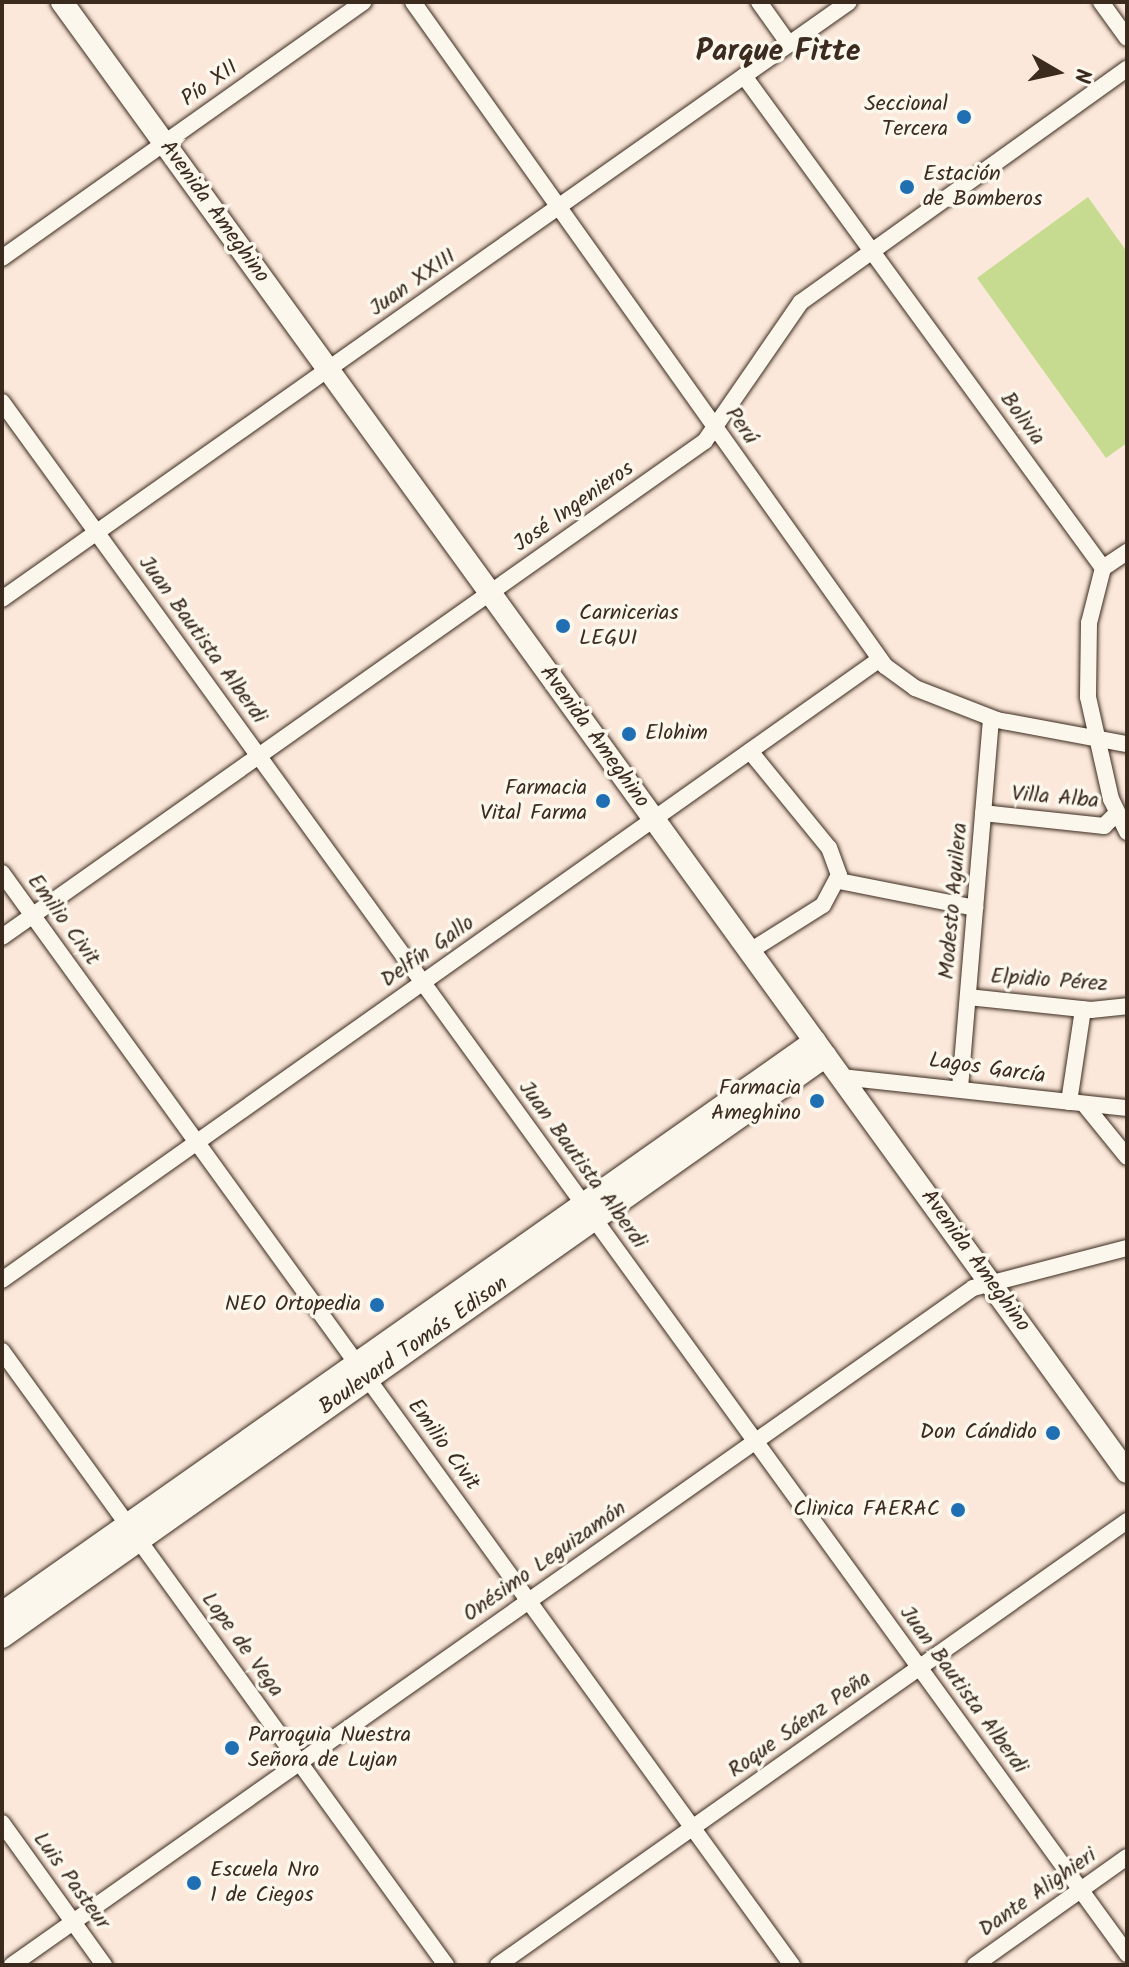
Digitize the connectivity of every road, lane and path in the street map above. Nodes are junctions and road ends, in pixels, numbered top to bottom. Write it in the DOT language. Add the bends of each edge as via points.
graph roads {
  1 [pos="62,2"];
  2 [pos="364,2"];
  3 [pos="413,2"];
  4 [pos="759,2"];
  5 [pos="849,2"];
  6 [pos="1101,2"];
  7 [pos="1127,38"];
  8 [pos="789,44"];
  9 [pos="1127,69"];
  10 [pos="744,76"];
  11 [pos="164,143"];
  12 [pos="558,207"];
  13 [pos="873,250"];
  14 [pos="2,258"];
  15 [pos="328,369"];
  16 [pos="2,402"];
  17 [pos="713,424"];
  18 [pos="97,532"];
  19 [pos="1127,552"];
  20 [pos="1103,568"];
  21 [pos="490,593"];
  22 [pos="2,599"];
  23 [pos="880,659"];
  24 [pos="991,718"];
  25 [pos="1096,739"];
  26 [pos="1127,744"];
  27 [pos="750,751"];
  28 [pos="259,756"];
  29 [pos="983,813"];
  30 [pos="1116,814"];
  31 [pos="654,819"];
  32 [pos="1127,832"];
  33 [pos="2,873"];
  34 [pos="839,881"];
  35 [pos="975,908"];
  36 [pos="33,915"];
  37 [pos="2,937"];
  38 [pos="750,951"];
  39 [pos="423,982"];
  40 [pos="968,997"];
  41 [pos="1127,1006"];
  42 [pos="1083,1009"];
  43 [pos="820,1048"];
  44 [pos="841,1077"];
  45 [pos="960,1088"];
  46 [pos="1076,1103"];
  47 [pos="1127,1108"];
  48 [pos="197,1142"];
  49 [pos="1127,1157"];
  50 [pos="589,1212"];
  51 [pos="1127,1248"];
  52 [pos="2,1280"];
  53 [pos="989,1280"];
  54 [pos="2,1351"];
  55 [pos="362,1371"];
  56 [pos="755,1441"];
  57 [pos="1127,1472"];
  58 [pos="1127,1521"];
  59 [pos="133,1532"];
  60 [pos="528,1601"];
  61 [pos="2,1613"];
  62 [pos="2,1637"];
  63 [pos="919,1668"];
  64 [pos="299,1762"];
  65 [pos="2,1823"];
  66 [pos="692,1828"];
  67 [pos="1127,1857"];
  68 [pos="1081,1890"];
  69 [pos="73,1922"];
  70 [pos="1127,1954"];
  71 [pos="12,1965"];
  72 [pos="104,1965"];
  73 [pos="446,1965"];
  74 [pos="498,1965"];
  75 [pos="792,1965"];
  76 [pos="975,1965"];
  1 -- 11 [label="main road, Avenida Ameghino"];
  2 -- 11 [label="street, Pío XII"];
  3 -- 12 [label="street, Perú"];
  4 -- 8 [label="street"];
  5 -- 8 [label="street, Juan XXIII"];
  6 -- 7 [label="street"];
  8 -- 10 [label="street, Juan XXIII"];
  9 -- 13 [label="street, José Ingenieros"];
  10 -- 12 [label="street, Juan XXIII"];
  10 -- 13 [label="street, Bolivia"];
  11 -- 14 [label="street, Pío XII"];
  11 -- 15 [label="main road, Avenida Ameghino"];
  12 -- 15 [label="street, Juan XXIII"];
  12 -- 17 [label="street, Perú"];
  13 -- 17 [label="street, José Ingenieros" via="801,302"];
  13 -- 20 [label="street, Bolivia"];
  15 -- 18 [label="street, Juan XXIII"];
  15 -- 21 [label="main road, Avenida Ameghino"];
  16 -- 18 [label="street, Juan Bautista Alberdi"];
  17 -- 21 [label="street, José Ingenieros" via="705,441"];
  17 -- 23 [label="street, Perú"];
  18 -- 22 [label="street, Juan XXIII"];
  18 -- 28 [label="street, Juan Bautista Alberdi"];
  19 -- 20 [label="street"];
  20 -- 25 [label="street" via="1087,653"];
  21 -- 28 [label="street, José Ingenieros"];
  21 -- 31 [label="main road, Avenida Ameghino"];
  23 -- 24 [label="street, Perú" via="915,688"];
  23 -- 27 [label="street, Delfín Gallo"];
  24 -- 25 [label="street, Perú"];
  24 -- 29 [label="street, Modesto Aguilera"];
  25 -- 26 [label="street, Perú"];
  25 -- 30 [label="street"];
  27 -- 31 [label="street, Delfín Gallo"];
  27 -- 34 [label="street" via="833,853"];
  28 -- 36 [label="street, José Ingenieros"];
  28 -- 39 [label="street, Juan Bautista Alberdi"];
  29 -- 30 [label="street, Villa Alba" via="1104,826"];
  29 -- 35 [label="street, Modesto Aguilera"];
  30 -- 32 [label="street"];
  31 -- 38 [label="main road, Avenida Ameghino"];
  31 -- 39 [label="street, Delfín Gallo"];
  33 -- 36 [label="street, Emilio Civit"];
  34 -- 35 [label="street"];
  34 -- 38 [label="street" via="823,905"];
  35 -- 40 [label="street, Modesto Aguilera"];
  36 -- 37 [label="street, José Ingenieros"];
  36 -- 48 [label="street, Emilio Civit"];
  38 -- 43 [label="main road, Avenida Ameghino"];
  39 -- 48 [label="street, Delfín Gallo"];
  39 -- 50 [label="street, Juan Bautista Alberdi"];
  40 -- 42 [label="street, Elpidio Pérez"];
  40 -- 45 [label="street, Modesto Aguilera"];
  41 -- 42 [label="street, Elpidio Pérez"];
  42 -- 46 [label="street"];
  43 -- 44 [label="main road, Avenida Ameghino"];
  43 -- 50 [label="main road, Boulevard Tomás Edison"];
  44 -- 45 [label="street, Lagos García"];
  44 -- 53 [label="main road, Avenida Ameghino"];
  45 -- 46 [label="street, Lagos García"];
  46 -- 47 [label="street, Lagos García"];
  46 -- 49 [label="street"];
  48 -- 52 [label="street, Delfín Gallo"];
  48 -- 55 [label="street, Emilio Civit"];
  50 -- 55 [label="main road, Boulevard Tomás Edison"];
  50 -- 56 [label="street, Juan Bautista Alberdi"];
  51 -- 53 [label="street, Onésimo Leguizamón"];
  53 -- 56 [label="street, Onésimo Leguizamón"];
  53 -- 57 [label="main road, Avenida Ameghino"];
  54 -- 59 [label="street, Lope de Vega"];
  55 -- 59 [label="main road, Boulevard Tomás Edison"];
  55 -- 60 [label="street, Emilio Civit"];
  56 -- 60 [label="street, Onésimo Leguizamón"];
  56 -- 63 [label="street, Juan Bautista Alberdi"];
  58 -- 63 [label="street, Roque Sáenz Peña"];
  59 -- 61 [label="main road, Boulevard Tomás Edison"];
  59 -- 62 [label="main road, Boulevard Tomás Edison"];
  59 -- 64 [label="street, Lope de Vega"];
  60 -- 64 [label="street, Onésimo Leguizamón"];
  60 -- 66 [label="street, Emilio Civit"];
  63 -- 66 [label="street, Roque Sáenz Peña"];
  63 -- 68 [label="street, Juan Bautista Alberdi"];
  64 -- 69 [label="street, Onésimo Leguizamón"];
  64 -- 73 [label="street, Lope de Vega"];
  65 -- 69 [label="street, Luis Pasteur"];
  66 -- 74 [label="street, Roque Sáenz Peña"];
  66 -- 75 [label="street, Emilio Civit"];
  67 -- 68 [label="street, Dante Alighieri"];
  68 -- 70 [label="street, Juan Bautista Alberdi"];
  68 -- 76 [label="street, Dante Alighieri"];
  69 -- 71 [label="street, Onésimo Leguizamón"];
  69 -- 72 [label="street, Luis Pasteur"];
}
